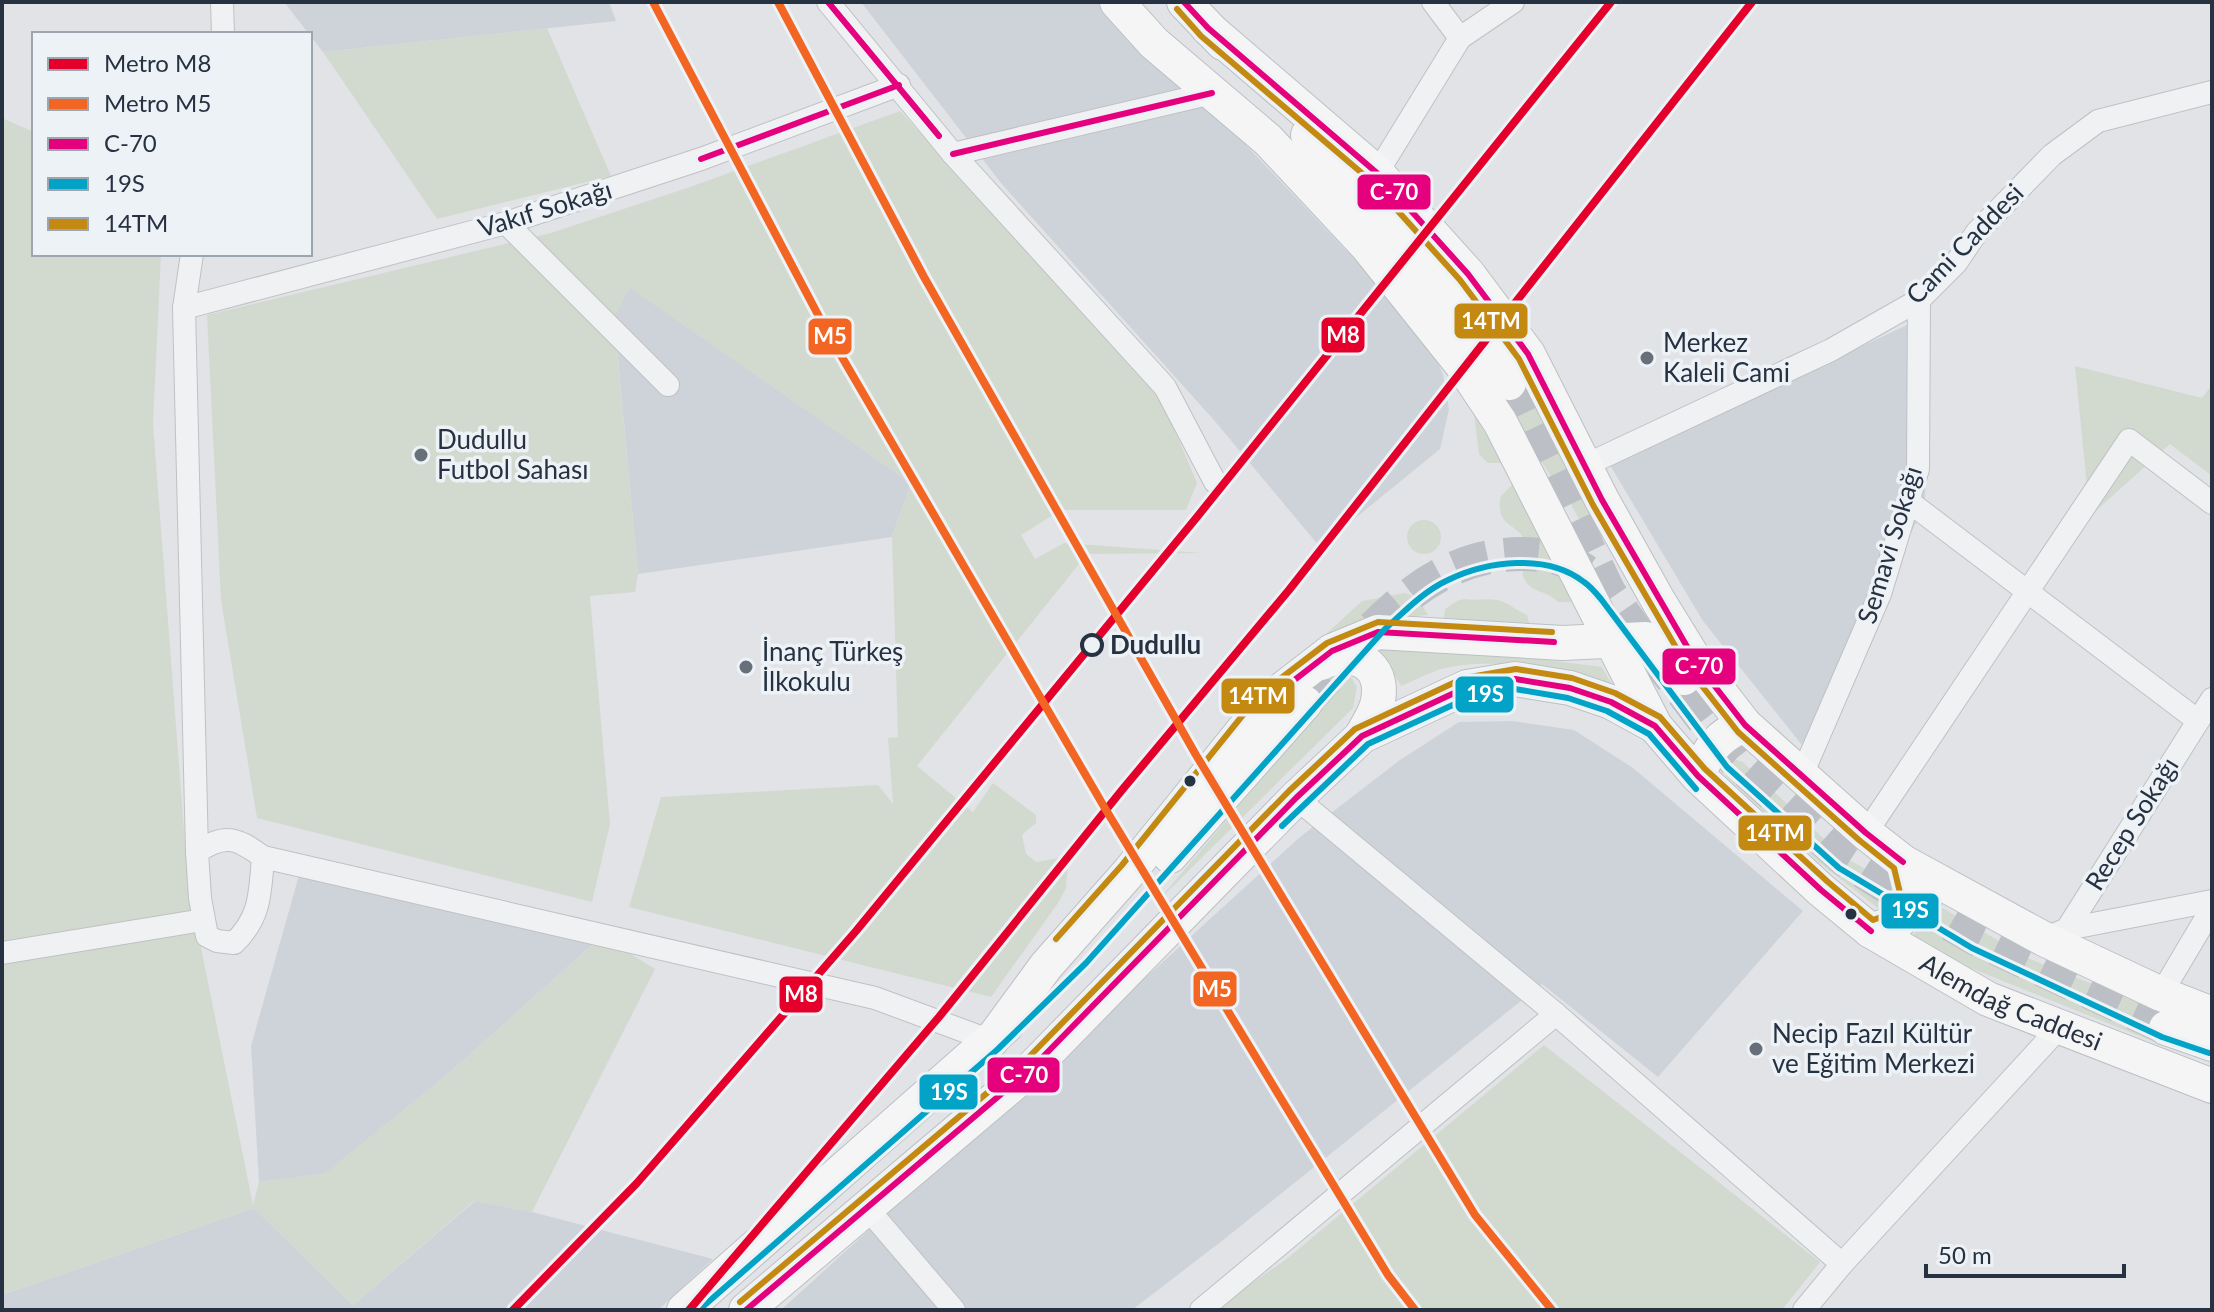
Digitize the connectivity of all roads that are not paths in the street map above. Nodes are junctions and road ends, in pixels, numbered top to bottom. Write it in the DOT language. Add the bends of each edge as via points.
graph roads {
  1 [pos="222,2"];
  2 [pos="828,2"];
  3 [pos="1117,2"];
  4 [pos="1184,2"];
  5 [pos="1433,2"];
  6 [pos="1513,2"];
  7 [pos="1208,28"];
  8 [pos="223,32"];
  9 [pos="1460,38"];
  10 [pos="899,85"];
  11 [pos="2212,92"];
  12 [pos="1212,93"];
  13 [pos="953,154"];
  14 [pos="1377,173"];
  15 [pos="506,223"];
  16 [pos="192,256"];
  17 [pos="1919,300"];
  18 [pos="184,308"];
  19 [pos="1509,383"];
  20 [pos="668,385"];
  21 [pos="1586,465"];
  22 [pos="1215,482"];
  23 [pos="1908,501"];
  24 [pos="2212,503"];
  25 [pos="2028,590"];
  26 [pos="1610,639"];
  27 [pos="1305,687"];
  28 [pos="2212,699"];
  29 [pos="2197,720"];
  30 [pos="1745,725"];
  31 [pos="1655,726"];
  32 [pos="1362,736"];
  33 [pos="1698,776"];
  34 [pos="1801,777"];
  35 [pos="1296,798"];
  36 [pos="1866,833"];
  37 [pos="197,852"];
  38 [pos="263,857"];
  39 [pos="1903,862"];
  40 [pos="2212,901"];
  41 [pos="2212,908"];
  42 [pos="203,920"];
  43 [pos="1871,931"];
  44 [pos="2056,934"];
  45 [pos="2,953"];
  46 [pos="2161,994"];
  47 [pos="1556,1014"];
  48 [pos="2212,1014"];
  49 [pos="2059,1028"];
  50 [pos="2166,1028"];
  51 [pos="991,1041"];
  52 [pos="2212,1044"];
  53 [pos="2212,1086"];
  54 [pos="867,1208"];
  55 [pos="1842,1264"];
  56 [pos="684,1310"];
  57 [pos="746,1310"];
  58 [pos="954,1310"];
  59 [pos="1201,1310"];
  60 [pos="1804,1310"];
  1 -- 8 [label="street"];
  2 -- 10 [label="street"];
  3 -- 12 [label="main road, Alemdağ Caddesi" via="1154,43"];
  4 -- 7 [label="main road"];
  5 -- 9 [label="street"];
  6 -- 9 [label="street"];
  7 -- 14 [label="main road"];
  7 -- 19 [label="main road" via="1427,273"];
  9 -- 14 [label="street"];
  10 -- 13 [label="street"];
  10 -- 15 [label="street, Vakıf Sokağı" via="701,159"];
  11 -- 17 [label="street, Cami Caddesi" via="2098,121 2052,155"];
  12 -- 13 [label="street"];
  12 -- 26 [label="main road, Alemdağ Caddesi" via="1268,140 1359,237 1462,365 1500,422"];
  13 -- 22 [label="street" via="1165,387"];
  14 -- 21 [label="main road" via="1468,274 1528,354"];
  15 -- 18 [label="street, Vakıf Sokağı"];
  15 -- 20 [label="street"];
  16 -- 18 [label="street"];
  17 -- 21 [label="street, Cami Caddesi" via="1831,350"];
  17 -- 23 [label="street, Semavi Sokağı" via="1918,469"];
  18 -- 37 [label="street"];
  21 -- 30 [label="main road" via="1696,662"];
  23 -- 25 [label="street"];
  23 -- 34 [label="street, Semavi Sokağı" via="1880,594"];
  24 -- 25 [label="street" via="2129,440"];
  25 -- 29 [label="street"];
  25 -- 36 [label="street"];
  26 -- 27 [label="main road" via="1563,643 1378,632 1332,651"];
  26 -- 30 [label="main road" via="1661,643 1683,678"];
  26 -- 31 [label="main road, Alemdağ Caddesi"];
  27 -- 32 [label="main road" via="1336,656 1361,660 1379,689 1378,704"];
  27 -- 51 [label="main road" via="1079,956"];
  28 -- 29 [label="street, Recep Sokağı"];
  29 -- 44 [label="street, Recep Sokağı"];
  30 -- 33 [label="main road" via="1718,739"];
  30 -- 34 [label="main road"];
  31 -- 32 [label="main road" via="1570,688 1515,679 1467,687"];
  31 -- 33 [label="main road, Alemdağ Caddesi"];
  32 -- 35 [label="main road"];
  33 -- 43 [label="main road, Alemdağ Caddesi"];
  34 -- 36 [label="main road"];
  35 -- 47 [label="street"];
  35 -- 54 [label="main road" via="1033,1067"];
  36 -- 39 [label="main road"];
  37 -- 38 [label="street" via="222,840 239,840"];
  37 -- 42 [label="street"];
  38 -- 42 [label="street" via="250,927 234,943 217,941 207,936"];
  38 -- 51 [label="street" via="875,998"];
  39 -- 43 [label="main road" via="1912,898 1899,921"];
  39 -- 44 [label="main road"];
  40 -- 44 [label="street"];
  41 -- 46 [label="street"];
  42 -- 45 [label="street"];
  43 -- 49 [label="main road, Alemdağ Caddesi" via="1988,999"];
  44 -- 46 [label="main road"];
  46 -- 48 [label="main road"];
  47 -- 55 [label="street"];
  47 -- 59 [label="street"];
  49 -- 53 [label="main road, Alemdağ Caddesi"];
  49 -- 55 [label="street"];
  50 -- 52 [label="main road"];
  51 -- 56 [label="main road"];
  54 -- 57 [label="main road"];
  54 -- 58 [label="street"];
  55 -- 60 [label="street"];
}
